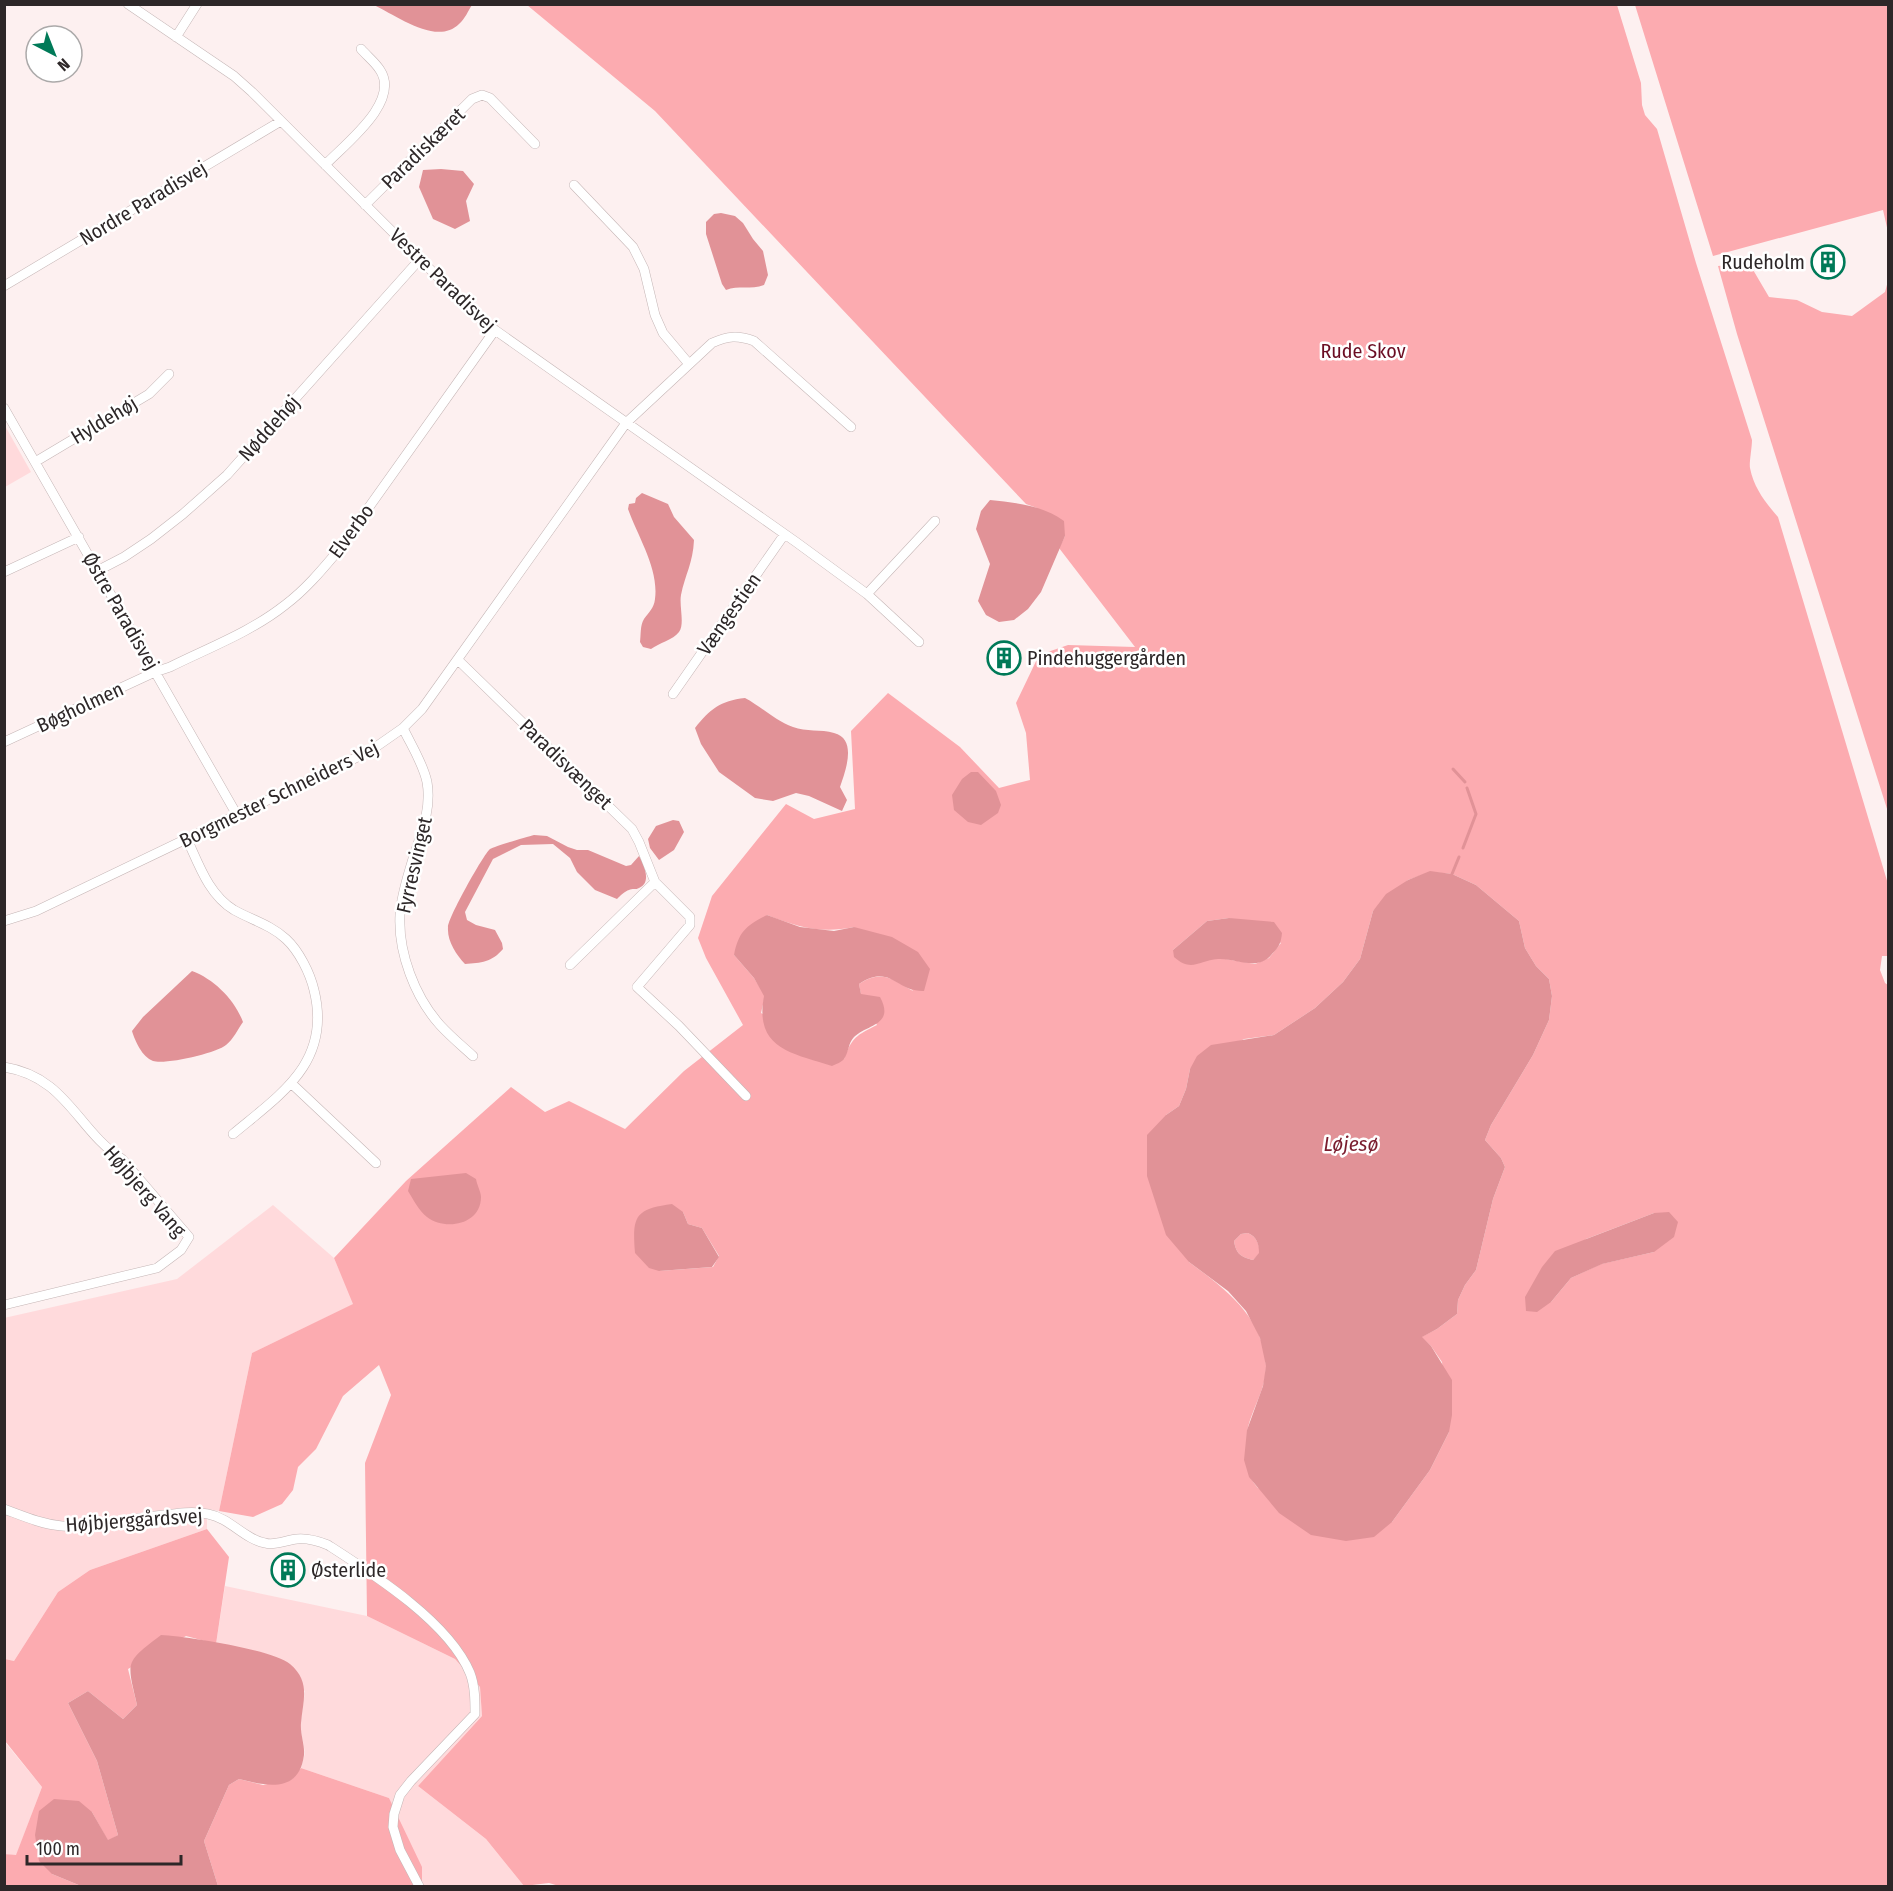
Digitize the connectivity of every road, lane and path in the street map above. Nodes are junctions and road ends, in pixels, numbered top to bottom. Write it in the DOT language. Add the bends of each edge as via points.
graph roads {
  1 [pos="128,4"];
  2 [pos="197,4"];
  3 [pos="176,37"];
  4 [pos="361,49"];
  5 [pos="281,121"];
  6 [pos="535,144"];
  7 [pos="325,165"];
  8 [pos="574,185"];
  9 [pos="365,205"];
  10 [pos="420,259"];
  11 [pos="4,286"];
  12 [pos="495,330"];
  13 [pos="689,364"];
  14 [pos="169,374"];
  15 [pos="4,408"];
  16 [pos="626,423"];
  17 [pos="851,427"];
  18 [pos="35,462"];
  19 [pos="935,520"];
  20 [pos="784,534"];
  21 [pos="79,537"];
  22 [pos="97,571"];
  23 [pos="4,573"];
  24 [pos="867,594"];
  25 [pos="919,642"];
  26 [pos="458,660"];
  27 [pos="155,672"];
  28 [pos="673,694"];
  29 [pos="403,728"];
  30 [pos="4,742"];
  31 [pos="237,815"];
  32 [pos="187,839"];
  33 [pos="655,882"];
  34 [pos="4,921"];
  35 [pos="570,965"];
  36 [pos="473,1056"];
  37 [pos="4,1067"];
  38 [pos="292,1084"];
  39 [pos="746,1096"];
  40 [pos="233,1134"];
  41 [pos="376,1163"];
  42 [pos="4,1305"];
  43 [pos="4,1509"];
  44 [pos="419,1887"];
  1 -- 3 [label="street, Vestre Paradisvej"];
  2 -- 3 [label="street"];
  3 -- 5 [label="street, Vestre Paradisvej" via="234,76"];
  4 -- 7 [label="street" via="381,71 385,84 382,101 375,115"];
  5 -- 7 [label="street, Vestre Paradisvej"];
  5 -- 11 [label="street, Nordre Paradisvej"];
  6 -- 9 [label="street, Paradiskæret" via="490,98 482,95 472,99"];
  7 -- 9 [label="street, Vestre Paradisvej"];
  8 -- 13 [label="street" via="633,247 644,269 663,333"];
  9 -- 10 [label="street, Vestre Paradisvej"];
  10 -- 12 [label="street, Vestre Paradisvej"];
  10 -- 22 [label="street, Nøddehøj" via="227,475 151,539"];
  12 -- 16 [label="street, Vestre Paradisvej"];
  12 -- 27 [label="street, Elverbo" via="337,552 309,585 259,623"];
  13 -- 16 [label="street, Borgmester Schneiders Vej"];
  13 -- 17 [label="street, Borgmester Schneiders Vej" via="712,343 726,337 754,341"];
  14 -- 18 [label="street, Hyldehøj" via="149,394"];
  15 -- 18 [label="street, Østre Paradisvej"];
  16 -- 20 [label="street, Vestre Paradisvej"];
  16 -- 26 [label="street, Borgmester Schneiders Vej"];
  18 -- 21 [label="street, Østre Paradisvej"];
  19 -- 24 [label="street"];
  20 -- 24 [label="street, Vestre Paradisvej"];
  20 -- 28 [label="street, Vængestien"];
  21 -- 22 [label="street, Østre Paradisvej"];
  21 -- 23 [label="street"];
  22 -- 27 [label="street, Østre Paradisvej"];
  24 -- 25 [label="street, Vestre Paradisvej"];
  26 -- 29 [label="street, Borgmester Schneiders Vej"];
  26 -- 33 [label="street, Paradisvænget" via="632,829"];
  27 -- 30 [label="street, Bøgholmen"];
  27 -- 31 [label="street, Østre Paradisvej"];
  29 -- 31 [label="street, Borgmester Schneiders Vej" via="370,751"];
  29 -- 36 [label="street, Fyrresvinget" via="423,769 428,799 405,884 400,916 403,948 411,978 424,1002 439,1024"];
  31 -- 32 [label="street, Borgmester Schneiders Vej"];
  32 -- 34 [label="street, Borgmester Schneiders Vej" via="36,911"];
  32 -- 38 [label="street" via="218,897 287,940 311,980 318,1005 317,1027 309,1057"];
  33 -- 35 [label="street"];
  33 -- 39 [label="street, Paradisvænget" via="690,917 690,925 637,987"];
  37 -- 42 [label="street, Højbjerg Vang" via="41,1079 62,1095 189,1237 182,1250 157,1268"];
  38 -- 40 [label="street"];
  38 -- 41 [label="street"];
  43 -- 44 [label="street, Højbjerggårdsvej" via="62,1526 207,1513 265,1543 316,1540 396,1590 460,1653 475,1695 475,1714 411,1781 400,1795 394,1814 393,1827 400,1850"];
}
